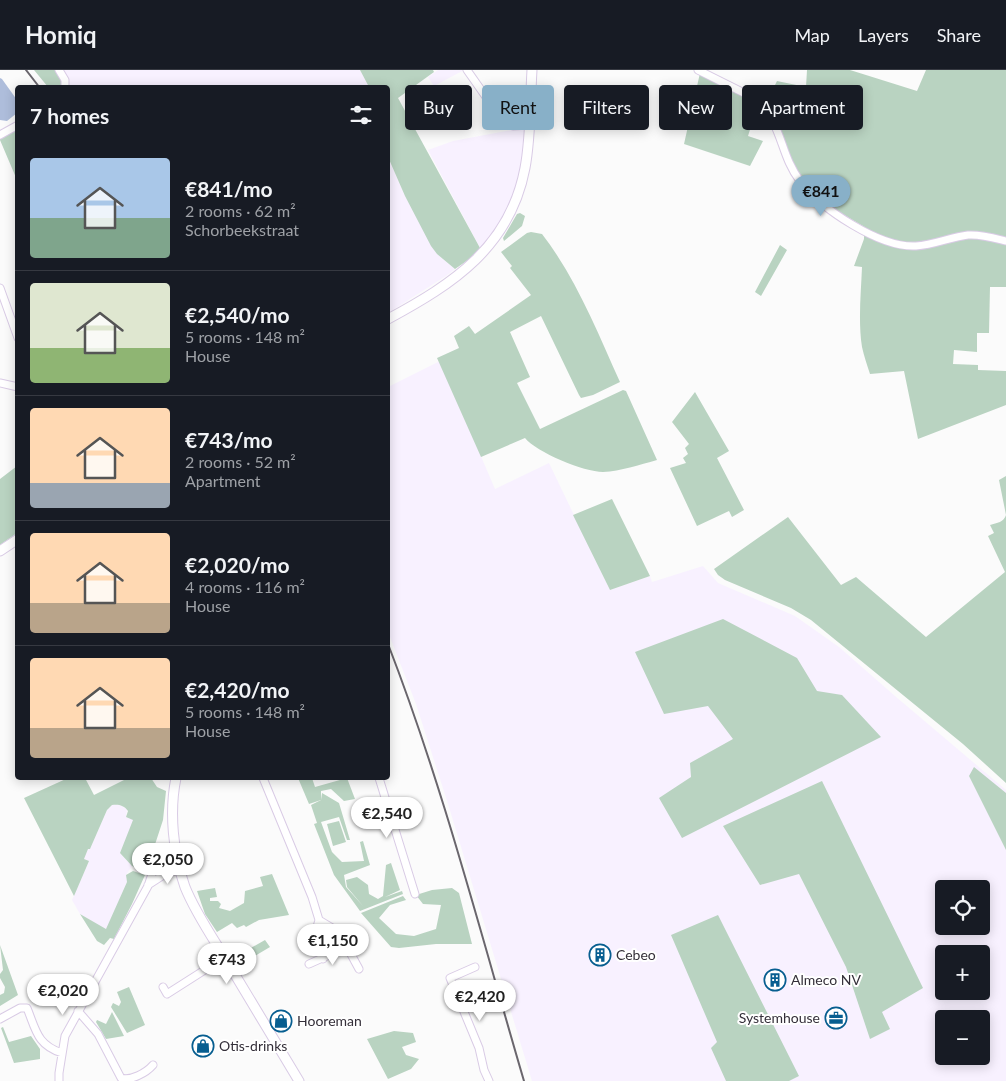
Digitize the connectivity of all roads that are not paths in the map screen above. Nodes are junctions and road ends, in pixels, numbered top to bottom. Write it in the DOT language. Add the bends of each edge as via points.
graph roads {
  1 [pos="58,70"];
  2 [pos="467,70"];
  3 [pos="532,70"];
  4 [pos="698,70"];
  5 [pos="65,85"];
  6 [pos="531,85"];
  7 [pos="482,91"];
  8 [pos="15,127"];
  9 [pos="530,130"];
  10 [pos="0,135"];
  11 [pos="1006,241"];
  12 [pos="0,288"];
  13 [pos="390,318"];
  14 [pos="15,330"];
  15 [pos="0,383"];
  16 [pos="15,386"];
  17 [pos="15,541"];
  18 [pos="0,551"];
  19 [pos="176,780"];
  20 [pos="265,780"];
  21 [pos="380,780"];
  22 [pos="177,854"];
  23 [pos="180,868"];
  24 [pos="148,886"];
  25 [pos="415,894"];
  26 [pos="319,920"];
  27 [pos="347,947"];
  28 [pos="225,957"];
  29 [pos="322,959"];
  30 [pos="309,964"];
  31 [pos="475,967"];
  32 [pos="359,969"];
  33 [pos="163,988"];
  34 [pos="78,1011"];
  35 [pos="0,1019"];
  36 [pos="62,1053"];
  37 [pos="153,1065"];
  38 [pos="59,1081"];
  39 [pos="299,1081"];
  40 [pos="489,1081"];
  1 -- 5 [label="street"];
  2 -- 7 [label="street"];
  3 -- 6 [label="main road"];
  4 -- 11 [label="street" via="759,102 774,122 800,182 817,200 881,240 899,246 928,245 969,235"];
  8 -- 10 [label="street"];
  9 -- 13 [label="main road" via="520,189 506,224 488,248 454,280"];
  12 -- 14 [label="street"];
  15 -- 16 [label="street"];
  17 -- 18 [label="main road"];
  19 -- 22 [label="main road" via="173,832"];
  20 -- 26 [label="street" via="310,889"];
  21 -- 25 [label="street"];
  22 -- 23 [label="main road"];
  22 -- 24 [label="street" via="156,865"];
  23 -- 24 [label="street"];
  23 -- 28 [label="main road" via="189,895"];
  24 -- 34 [label="street"];
  26 -- 27 [label="street" via="339,932"];
  26 -- 29 [label="street" via="316,930"];
  27 -- 29 [label="street"];
  27 -- 32 [label="street"];
  28 -- 33 [label="street" via="167,994"];
  28 -- 39 [label="main road"];
  29 -- 30 [label="street"];
  31 -- 40 [label="street" via="450,978"];
  34 -- 36 [label="street" via="65,1036"];
  34 -- 37 [label="street" via="98,1034 121,1078 131,1079"];
  35 -- 36 [label="street" via="20,1008 27,1008 43,1044"];
  36 -- 38 [label="street"];
}
